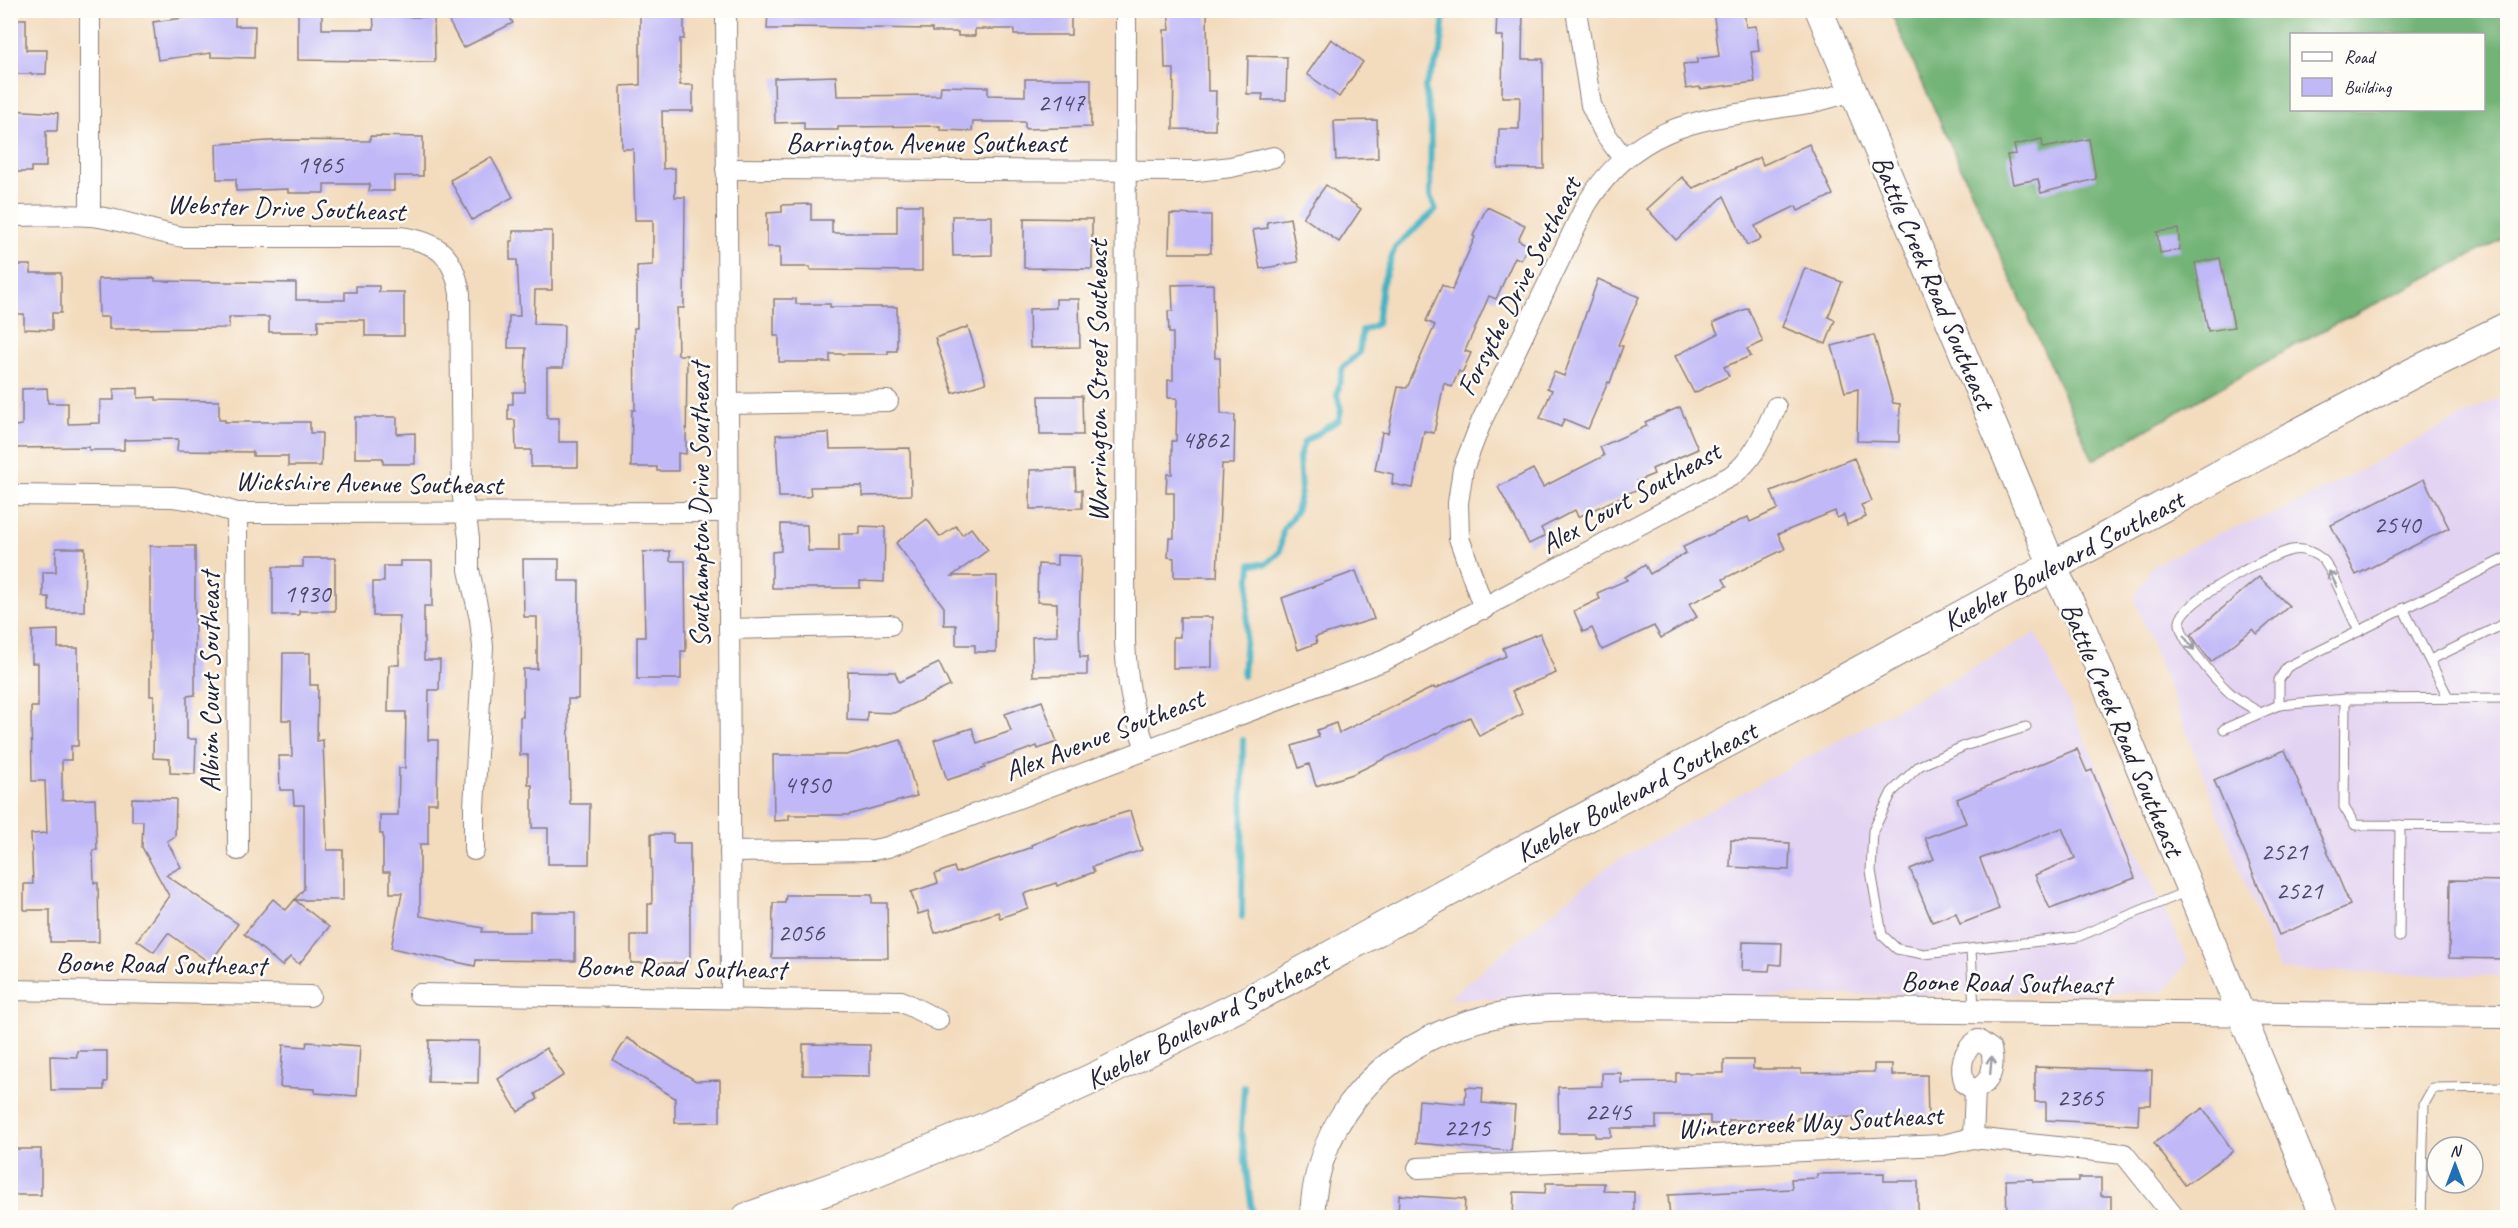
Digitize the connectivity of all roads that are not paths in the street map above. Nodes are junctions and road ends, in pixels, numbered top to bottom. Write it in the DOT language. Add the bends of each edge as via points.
graph roads {
  1 [pos="90,10"];
  2 [pos="726,10"];
  3 [pos="1126,10"];
  4 [pos="1576,10"];
  5 [pos="1819,10"];
  6 [pos="1853,91"];
  7 [pos="1274,157"];
  8 [pos="1623,159"];
  9 [pos="726,169"];
  10 [pos="1126,171"];
  11 [pos="10,216"];
  12 [pos="90,216"];
  13 [pos="2508,327"];
  14 [pos="888,401"];
  15 [pos="727,404"];
  16 [pos="1776,407"];
  17 [pos="10,495"];
  18 [pos="465,512"];
  19 [pos="728,512"];
  20 [pos="237,513"];
  21 [pos="2508,556"];
  22 [pos="2052,565"];
  23 [pos="2403,608"];
  24 [pos="1484,609"];
  25 [pos="2508,622"];
  26 [pos="890,625"];
  27 [pos="729,629"];
  28 [pos="2359,632"];
  29 [pos="2430,660"];
  30 [pos="2448,697"];
  31 [pos="2508,698"];
  32 [pos="2345,699"];
  33 [pos="2278,705"];
  34 [pos="2259,712"];
  35 [pos="2026,728"];
  36 [pos="2224,729"];
  37 [pos="1146,749"];
  38 [pos="2400,825"];
  39 [pos="2508,826"];
  40 [pos="238,850"];
  41 [pos="474,850"];
  42 [pos="730,852"];
  43 [pos="2190,891"];
  44 [pos="2399,937"];
  45 [pos="1971,950"];
  46 [pos="10,990"];
  47 [pos="419,994"];
  48 [pos="310,996"];
  49 [pos="731,998"];
  50 [pos="1974,1010"];
  51 [pos="2242,1015"];
  52 [pos="2508,1016"];
  53 [pos="938,1020"];
  54 [pos="1978,1040"];
  55 [pos="2508,1087"];
  56 [pos="1975,1090"];
  57 [pos="1973,1138"];
  58 [pos="1418,1168"];
  59 [pos="747,1218"];
  60 [pos="1312,1218"];
  61 [pos="2175,1218"];
  62 [pos="2325,1218"];
  63 [pos="2421,1218"];
  1 -- 12 [label="street"];
  2 -- 9 [label="street, Southampton Drive Southeast"];
  3 -- 10 [label="street, Warrington Street Southeast"];
  4 -- 8 [label="street" via="1592,105 1604,132"];
  5 -- 6 [label="main road, Battle Creek Road Southeast"];
  6 -- 8 [label="street, Forsythe Drive Southeast" via="1812,103 1710,117 1664,133"];
  6 -- 22 [label="main road, Battle Creek Road Southeast"];
  7 -- 10 [label="street, Barrington Avenue Southeast" via="1197,171"];
  8 -- 24 [label="street, Forsythe Drive Southeast" via="1599,184 1586,206 1482,420 1463,469 1458,503 1459,538"];
  9 -- 10 [label="street, Barrington Avenue Southeast"];
  9 -- 15 [label="street, Southampton Drive Southeast"];
  10 -- 37 [label="street, Warrington Street Southeast" via="1126,660 1132,708"];
  11 -- 12 [label="street, Webster Drive Southeast"];
  12 -- 18 [label="street, Webster Drive Southeast" via="183,237 399,237 436,247 457,272 460,294"];
  13 -- 22 [label="main road, Kuebler Boulevard Southeast" via="2413,373"];
  14 -- 15 [label="street"];
  15 -- 19 [label="street, Southampton Drive Southeast"];
  16 -- 24 [label="street, Alex Court Southeast" via="1743,468"];
  17 -- 20 [label="street, Wickshire Avenue Southeast" via="173,497"];
  18 -- 19 [label="street, Wickshire Avenue Southeast"];
  18 -- 20 [label="street, Wickshire Avenue Southeast"];
  18 -- 41 [label="street" via="483,647"];
  19 -- 27 [label="street, Southampton Drive Southeast"];
  20 -- 40 [label="street, Albion Court Southeast"];
  21 -- 23 [label="lane"];
  22 -- 43 [label="main road, Battle Creek Road Southeast" via="2080,622"];
  22 -- 59 [label="main road, Kuebler Boulevard Southeast" via="1217,1017 987,1126 869,1175"];
  23 -- 28 [label="lane"];
  23 -- 29 [label="lane"];
  24 -- 37 [label="street, Alex Avenue Southeast" via="1384,660"];
  25 -- 29 [label="lane"];
  26 -- 27 [label="street"];
  27 -- 42 [label="street, Southampton Drive Southeast"];
  28 -- 33 [label="lane" via="2287,667 2280,681"];
  28 -- 34 [label="lane, one-way" via="2324,560 2307,550 2278,554 2219,584 2185,610 2180,622 2183,638 2229,693"];
  29 -- 30 [label="lane"];
  30 -- 31 [label="lane"];
  30 -- 32 [label="lane"];
  32 -- 33 [label="lane"];
  32 -- 38 [label="lane" via="2344,807 2355,825"];
  33 -- 34 [label="lane"];
  34 -- 36 [label="lane"];
  35 -- 45 [label="lane" via="1967,745 1919,766 1892,792 1873,831 1871,871 1882,934 1897,950 1924,954"];
  37 -- 42 [label="street, Alex Avenue Southeast" via="888,847"];
  38 -- 39 [label="lane"];
  38 -- 44 [label="lane"];
  42 -- 49 [label="street, Southampton Drive Southeast"];
  43 -- 45 [label="lane" via="2077,937"];
  43 -- 51 [label="main road, Battle Creek Road Southeast"];
  45 -- 50 [label="lane"];
  46 -- 48 [label="street, Boone Road Southeast"];
  47 -- 49 [label="street, Boone Road Southeast"];
  49 -- 53 [label="street, Boone Road Southeast" via="901,1000"];
  50 -- 51 [label="street, Boone Road Southeast"];
  50 -- 54 [label="street"];
  50 -- 60 [label="street, Boone Road Southeast" via="1562,1009 1504,1014 1457,1027 1418,1044 1357,1094 1324,1152 1314,1187"];
  51 -- 52 [label="street, Boone Road Southeast"];
  51 -- 62 [label="main road, Battle Creek Road Southeast"];
  54 -- 56 [label="street" via="1968,1046 1962,1075 1965,1084"];
  56 -- 54 [label="street, one-way" via="1986,1084 1993,1058 1991,1049"];
  55 -- 63 [label="lane" via="2433,1088 2424,1104"];
  56 -- 57 [label="street"];
  57 -- 58 [label="street, Wintercreek Way Southeast" via="1942,1145"];
  57 -- 61 [label="street, Wintercreek Way Southeast" via="2124,1155"];
}
